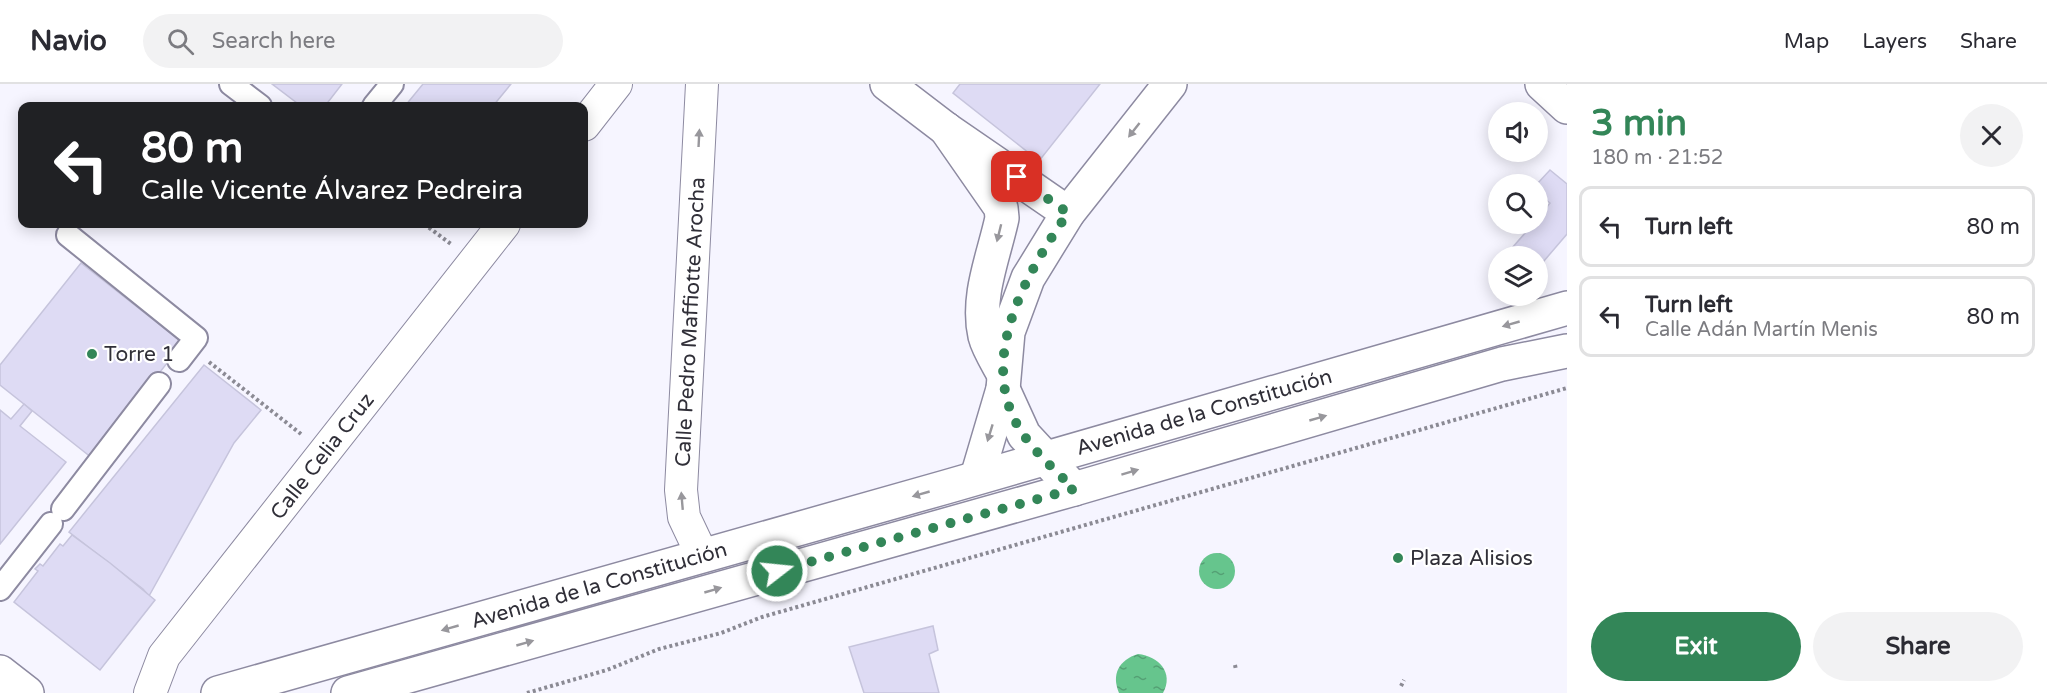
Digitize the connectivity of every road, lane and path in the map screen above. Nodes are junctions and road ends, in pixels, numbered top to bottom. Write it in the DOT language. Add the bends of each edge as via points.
graph roads {
  1 [pos="231,84"];
  2 [pos="392,84"];
  3 [pos="616,84"];
  4 [pos="702,84"];
  5 [pos="1170,84"];
  6 [pos="1542,84"];
  7 [pos="900,88"];
  8 [pos="255,102"];
  9 [pos="377,102"];
  10 [pos="1567,107"];
  11 [pos="588,120"];
  12 [pos="946,129"];
  13 [pos="1068,213"];
  14 [pos="429,228"];
  15 [pos="501,228"];
  16 [pos="68,235"];
  17 [pos="451,244"];
  18 [pos="1567,308"];
  19 [pos="1567,332"];
  20 [pos="1567,351"];
  21 [pos="184,353"];
  22 [pos="1502,364"];
  23 [pos="1003,381"];
  24 [pos="159,384"];
  25 [pos="1567,388"];
  26 [pos="301,434"];
  27 [pos="1042,458"];
  28 [pos="977,477"];
  29 [pos="1074,489"];
  30 [pos="702,555"];
  31 [pos="0,589"];
  32 [pos="0,672"];
  33 [pos="1404,680"];
  34 [pos="1401,686"];
  35 [pos="27,693"];
  36 [pos="150,693"];
  37 [pos="218,693"];
  38 [pos="348,693"];
  39 [pos="527,693"];
  1 -- 8 [label="street"];
  2 -- 9 [label="street"];
  3 -- 11 [label="street"];
  30 -- 4 [label="street, Calle Pedro Maffiotte Arocha, one-way" via="684,518 681,490"];
  5 -- 13 [label="main road, one-way"];
  6 -- 10 [label="main road"];
  7 -- 12 [label="main road"];
  12 -- 13 [label="main road"];
  12 -- 23 [label="main road, one-way" via="1001,208 982,311 985,338"];
  13 -- 23 [label="main road" via="1040,254 1018,303 1008,332"];
  14 -- 17 [label="path"];
  15 -- 36 [label="street, Calle Celia Cruz" via="164,656"];
  16 -- 21 [label="street" via="196,338"];
  18 -- 27 [label="main road, Avenida de la Constitución, one-way"];
  19 -- 22 [label="main road"];
  20 -- 22 [label="main road, Avenida de la Constitución"];
  21 -- 26 [label="path"];
  29 -- 22 [label="main road, Avenida de la Constitución, one-way"];
  23 -- 27 [label="main road" via="1019,428"];
  23 -- 28 [label="main road, one-way"];
  24 -- 31 [label="street"];
  25 -- 39 [label="path" via="762,617 608,670"];
  27 -- 28 [label="main road, Avenida de la Constitución"];
  27 -- 29 [label="main road"];
  28 -- 30 [label="main road, Avenida de la Constitución, one-way"];
  38 -- 29 [label="main road, Avenida de la Constitución, one-way"];
  30 -- 37 [label="main road, Avenida de la Constitución, one-way"];
  32 -- 35 [label="main road"];
  33 -- 34 [label="path"];
}
